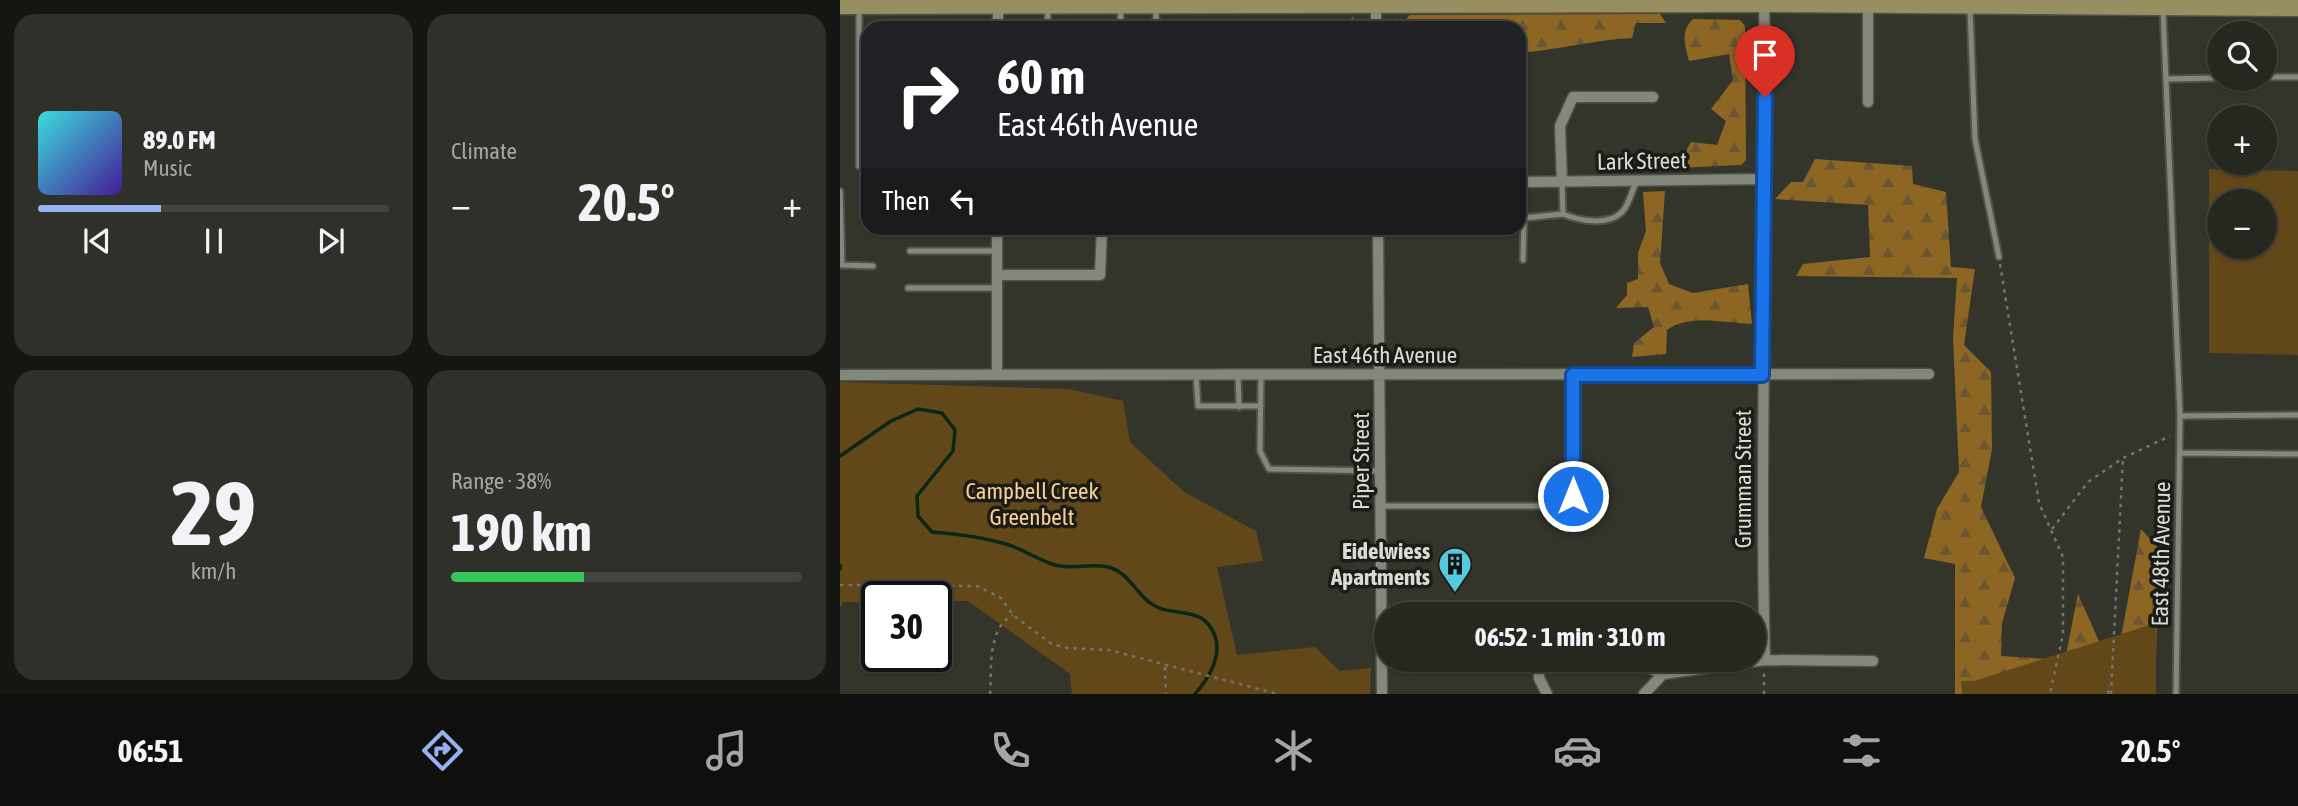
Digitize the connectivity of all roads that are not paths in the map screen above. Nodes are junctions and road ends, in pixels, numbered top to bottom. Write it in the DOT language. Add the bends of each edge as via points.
graph roads {
  1 [pos="998,3"];
  2 [pos="1931,3"];
  3 [pos="1764,4"];
  4 [pos="1868,5"];
  5 [pos="840,6"];
  6 [pos="859,6"];
  7 [pos="1048,6"];
  8 [pos="1121,6"];
  9 [pos="1156,6"];
  10 [pos="1376,6"];
  11 [pos="1970,6"];
  12 [pos="2163,7"];
  13 [pos="2298,8"];
  14 [pos="998,21"];
  15 [pos="1047,21"];
  16 [pos="1120,21"];
  17 [pos="1156,21"];
  18 [pos="1376,21"];
  19 [pos="859,41"];
  20 [pos="2298,77"];
  21 [pos="2207,78"];
  22 [pos="2277,78"];
  23 [pos="2166,79"];
  24 [pos="1653,97"];
  25 [pos="1868,102"];
  26 [pos="859,166"];
  27 [pos="1766,179"];
  28 [pos="1636,180"];
  29 [pos="1526,182"];
  30 [pos="1562,182"];
  31 [pos="840,191"];
  32 [pos="1563,214"];
  33 [pos="1526,218"];
  34 [pos="997,235"];
  35 [pos="1102,235"];
  36 [pos="1378,235"];
  37 [pos="1524,235"];
  38 [pos="910,251"];
  39 [pos="997,251"];
  40 [pos="1999,257"];
  41 [pos="1523,260"];
  42 [pos="873,266"];
  43 [pos="997,275"];
  44 [pos="908,288"];
  45 [pos="997,288"];
  46 [pos="1380,373"];
  47 [pos="840,374"];
  48 [pos="997,374"];
  49 [pos="1238,374"];
  50 [pos="1261,374"];
  51 [pos="1929,374"];
  52 [pos="1196,375"];
  53 [pos="1573,375"];
  54 [pos="1762,375"];
  55 [pos="1261,406"];
  56 [pos="1239,407"];
  57 [pos="2298,415"];
  58 [pos="2180,416"];
  59 [pos="2180,453"];
  60 [pos="2298,454"];
  61 [pos="1380,471"];
  62 [pos="1573,496"];
  63 [pos="1381,506"];
  64 [pos="1764,602"];
  65 [pos="1766,660"];
  66 [pos="1872,661"];
  67 [pos="1539,672"];
  68 [pos="1658,672"];
  69 [pos="1678,672"];
  70 [pos="1663,674"];
  71 [pos="1382,694"];
  72 [pos="1547,694"];
  73 [pos="1644,694"];
  74 [pos="2176,694"];
  1 -- 6 [label="main road"];
  1 -- 7 [label="main road"];
  1 -- 14 [label="street"];
  2 -- 4 [label="main road"];
  2 -- 11 [label="main road"];
  3 -- 4 [label="main road"];
  3 -- 10 [label="main road"];
  3 -- 27 [label="street, Grumman Street"];
  4 -- 25 [label="street"];
  5 -- 6 [label="main road"];
  6 -- 19 [label="lane"];
  7 -- 8 [label="main road"];
  7 -- 15 [label="lane"];
  8 -- 9 [label="main road"];
  8 -- 16 [label="lane"];
  9 -- 10 [label="main road"];
  9 -- 17 [label="lane"];
  10 -- 18 [label="street"];
  11 -- 12 [label="main road"];
  11 -- 40 [label="lane" via="1975,139"];
  12 -- 13 [label="main road"];
  12 -- 23 [label="lane, East 48th Avenue"];
  19 -- 26 [label="lane"];
  20 -- 22 [label="lane"];
  21 -- 23 [label="lane"];
  23 -- 58 [label="lane, East 48th Avenue"];
  24 -- 30 [label="street" via="1573,97 1560,126"];
  27 -- 28 [label="street, Lark Street"];
  27 -- 54 [label="street, Grumman Street"];
  28 -- 30 [label="street, Lark Street"];
  28 -- 32 [label="lane" via="1624,211 1618,215 1589,220"];
  29 -- 30 [label="street, Lark Street"];
  30 -- 32 [label="lane"];
  31 -- 42 [label="lane" via="842,265"];
  32 -- 33 [label="lane"];
  34 -- 39 [label="street"];
  35 -- 43 [label="street" via="1100,275"];
  36 -- 46 [label="street, Piper Street"];
  37 -- 41 [label="lane"];
  38 -- 39 [label="lane"];
  39 -- 43 [label="street"];
  43 -- 45 [label="street"];
  44 -- 45 [label="lane"];
  45 -- 48 [label="street"];
  46 -- 50 [label="street, East 46th Avenue"];
  46 -- 53 [label="street, East 46th Avenue"];
  46 -- 61 [label="street, Piper Street"];
  47 -- 48 [label="street, East 46th Avenue"];
  48 -- 52 [label="street, East 46th Avenue"];
  49 -- 50 [label="street, East 46th Avenue"];
  49 -- 52 [label="street, East 46th Avenue"];
  49 -- 56 [label="lane"];
  50 -- 55 [label="lane"];
  51 -- 54 [label="street, East 46th Avenue"];
  52 -- 56 [label="lane" via="1198,406"];
  53 -- 54 [label="street, East 46th Avenue"];
  53 -- 62 [label="street"];
  54 -- 64 [label="street, Grumman Street"];
  55 -- 56 [label="lane"];
  55 -- 61 [label="lane" via="1260,451 1269,469"];
  57 -- 58 [label="lane"];
  58 -- 59 [label="lane, East 48th Avenue"];
  59 -- 60 [label="lane"];
  59 -- 74 [label="lane, East 48th Avenue"];
  61 -- 63 [label="street, Piper Street"];
  62 -- 63 [label="lane" via="1552,506"];
  63 -- 71 [label="street, Piper Street"];
  65 -- 66 [label="street"];
  67 -- 72 [label="street"];
  68 -- 70 [label="street"];
  69 -- 70 [label="street"];
  70 -- 73 [label="street"];
}
